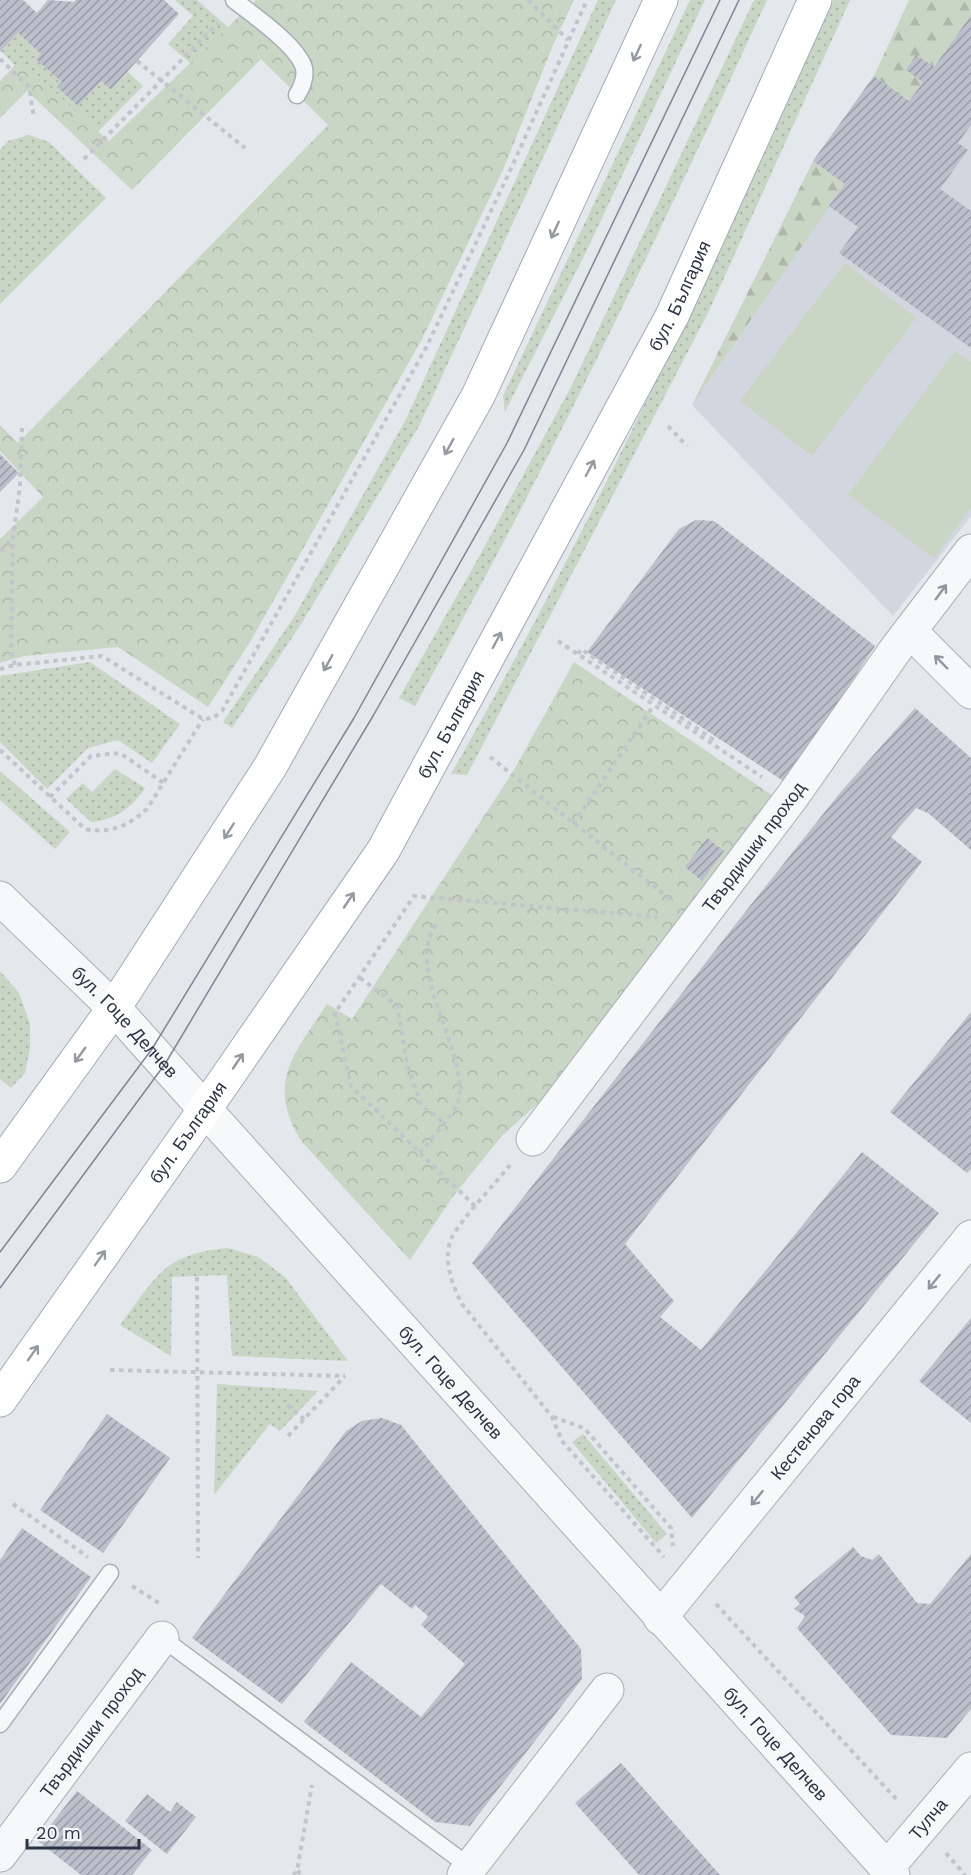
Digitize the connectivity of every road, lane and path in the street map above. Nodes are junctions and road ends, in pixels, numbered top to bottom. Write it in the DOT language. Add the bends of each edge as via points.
graph roads {
  1 [pos="234,0"];
  2 [pos="528,0"];
  3 [pos="587,0"];
  4 [pos="661,0"];
  5 [pos="815,0"];
  6 [pos="224,17"];
  7 [pos="568,40"];
  8 [pos="0,59"];
  9 [pos="137,61"];
  10 [pos="161,81"];
  11 [pos="297,95"];
  12 [pos="34,118"];
  13 [pos="245,148"];
  14 [pos="84,159"];
  15 [pos="668,426"];
  16 [pos="22,428"];
  17 [pos="687,446"];
  18 [pos="13,538"];
  19 [pos="0,551"];
  20 [pos="971,551"];
  21 [pos="910,631"];
  22 [pos="558,641"];
  23 [pos="578,654"];
  24 [pos="15,665"];
  25 [pos="0,669"];
  26 [pos="971,692"];
  27 [pos="654,705"];
  28 [pos="203,719"];
  29 [pos="711,743"];
  30 [pos="0,750"];
  31 [pos="490,758"];
  32 [pos="165,784"];
  33 [pos="50,797"];
  34 [pos="792,797"];
  35 [pos="573,824"];
  36 [pos="0,898"];
  37 [pos="697,921"];
  38 [pos="436,926"];
  39 [pos="360,978"];
  40 [pos="114,1008"];
  41 [pos="205,1109"];
  42 [pos="443,1122"];
  43 [pos="525,1148"];
  44 [pos="420,1153"];
  45 [pos="0,1166"];
  46 [pos="476,1207"];
  47 [pos="971,1237"];
  48 [pos="197,1276"];
  49 [pos="110,1370"];
  50 [pos="196,1372"];
  51 [pos="0,1400"];
  52 [pos="287,1405"];
  53 [pos="552,1417"];
  54 [pos="304,1419"];
  55 [pos="288,1436"];
  56 [pos="13,1504"];
  57 [pos="198,1558"];
  58 [pos="683,1571"];
  59 [pos="110,1573"];
  60 [pos="660,1618"];
  61 [pos="164,1622"];
  62 [pos="607,1690"];
  63 [pos="0,1724"];
  64 [pos="971,1769"];
  65 [pos="312,1787"];
  66 [pos="922,1827"];
  67 [pos="0,1855"];
  68 [pos="297,1870"];
  69 [pos="467,1871"];
  70 [pos="890,1872"];
  71 [pos="293,1875"];
  72 [pos="303,1875"];
  73 [pos="965,1875"];
  1 -- 11 [label="lane" via="296,53 304,69"];
  2 -- 7 [label="path"];
  3 -- 7 [label="path"];
  4 -- 40 [label="main road, one-way" via="478,396 270,767"];
  41 -- 5 [label="main road, бул. България, one-way" via="383,850 672,316"];
  6 -- 10 [label="path"];
  7 -- 28 [label="path" via="427,346 222,711"];
  8 -- 12 [label="path" via="29,87"];
  9 -- 10 [label="path"];
  10 -- 13 [label="path"];
  10 -- 14 [label="path"];
  15 -- 17 [label="path"];
  16 -- 18 [label="path"];
  18 -- 19 [label="path"];
  18 -- 24 [label="path" via="11,651"];
  21 -- 20 [label="street, Твърдишки проход, one-way"];
  26 -- 21 [label="street, one-way"];
  21 -- 34 [label="street, Твърдишки проход"];
  22 -- 23 [label="path"];
  23 -- 27 [label="path"];
  23 -- 29 [label="path" via="581,649 714,740"];
  24 -- 25 [label="path"];
  24 -- 28 [label="path" via="102,656"];
  27 -- 29 [label="path"];
  27 -- 35 [label="path"];
  28 -- 32 [label="path"];
  29 -- 34 [label="path"];
  30 -- 33 [label="path"];
  31 -- 35 [label="path"];
  32 -- 33 [label="path" via="120,753 92,756"];
  32 -- 33 [label="path" via="147,809 116,830 84,829"];
  34 -- 37 [label="street, Твърдишки проход"];
  35 -- 37 [label="path"];
  36 -- 40 [label="street, бул. Гоце Делчев"];
  37 -- 39 [label="path" via="414,896"];
  37 -- 43 [label="street, Твърдишки проход"];
  38 -- 42 [label="path" via="426,947 434,994 460,1089 456,1107"];
  39 -- 42 [label="path" via="398,1005 407,1064 421,1105"];
  39 -- 44 [label="path" via="335,1013 351,1086"];
  40 -- 41 [label="street, бул. Гоце Делчев"];
  40 -- 45 [label="main road, one-way"];
  51 -- 41 [label="main road, бул. България, one-way"];
  41 -- 60 [label="street, бул. Гоце Делчев"];
  42 -- 44 [label="path"];
  43 -- 46 [label="path"];
  44 -- 46 [label="path"];
  46 -- 53 [label="path" via="452,1238 448,1255 454,1289"];
  47 -- 58 [label="street, Кестенова гора, one-way"];
  48 -- 50 [label="path"];
  49 -- 50 [label="path"];
  50 -- 54 [label="path" via="345,1376"];
  50 -- 57 [label="path"];
  52 -- 54 [label="path"];
  53 -- 58 [label="path" via="562,1442 659,1554"];
  53 -- 58 [label="path" via="584,1428 671,1528"];
  54 -- 55 [label="path"];
  56 -- 59 [label="path"];
  58 -- 60 [label="street, Кестенова гора"];
  58 -- 66 [label="path"];
  59 -- 61 [label="path"];
  59 -- 63 [label="lane"];
  60 -- 70 [label="street, бул. Гоце Делчев"];
  61 -- 67 [label="street, Твърдишки проход"];
  61 -- 69 [label="lane"];
  62 -- 69 [label="street"];
  64 -- 66 [label="street, Тулча"];
  65 -- 68 [label="path"];
  66 -- 70 [label="street, Тулча"];
  66 -- 73 [label="path"];
  68 -- 71 [label="path"];
  68 -- 72 [label="path"];
}
